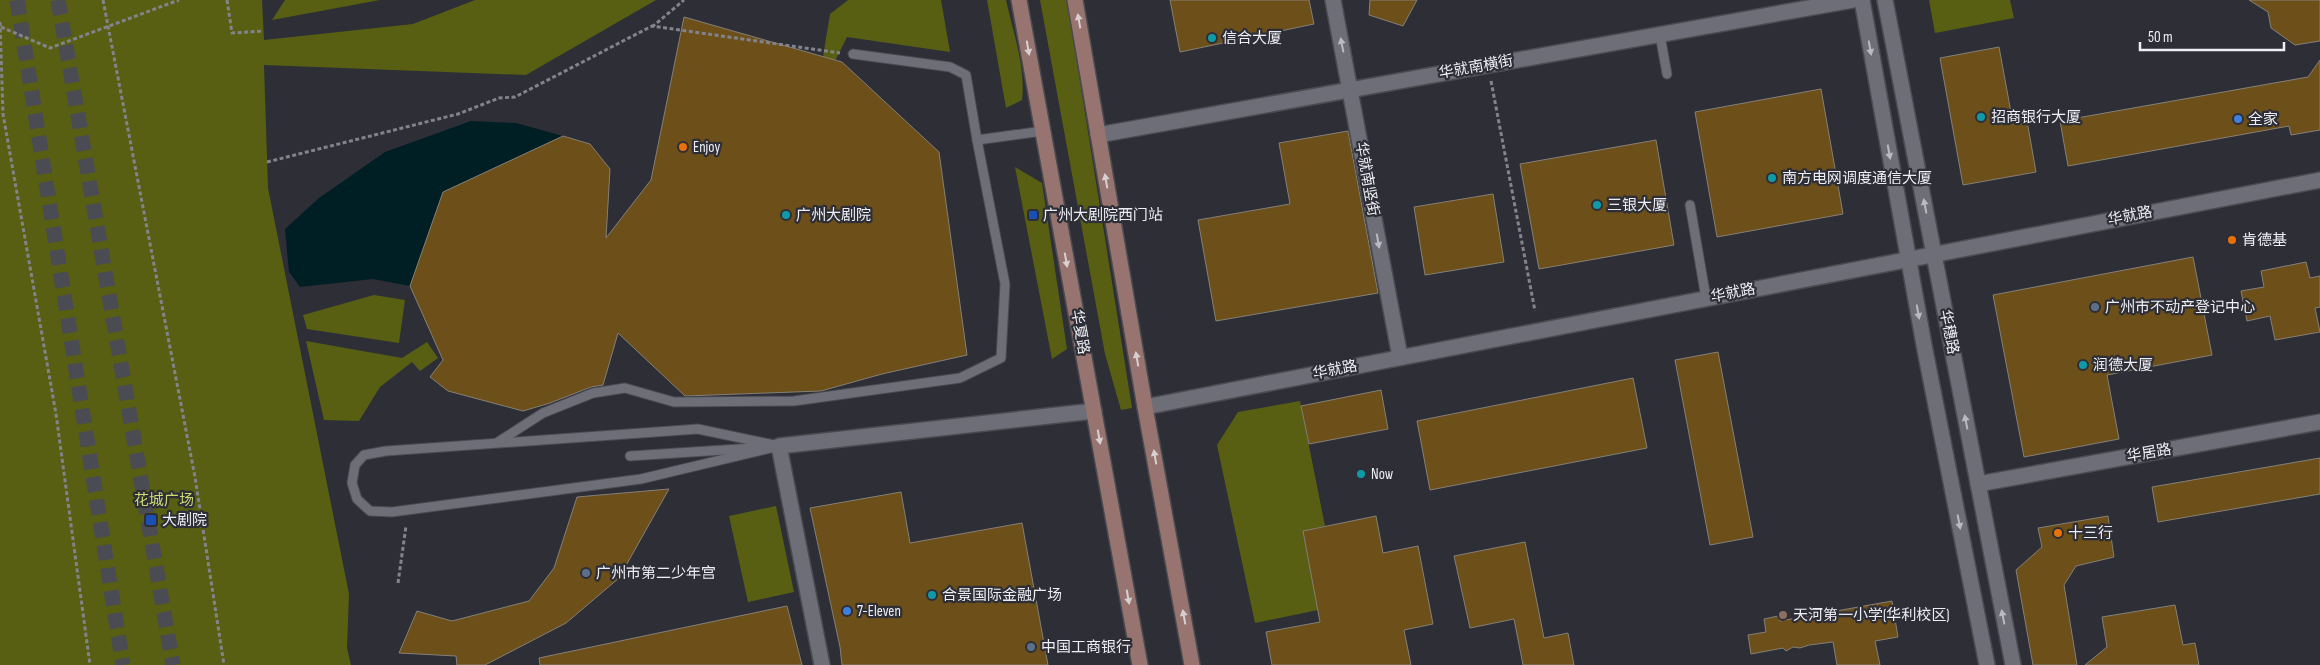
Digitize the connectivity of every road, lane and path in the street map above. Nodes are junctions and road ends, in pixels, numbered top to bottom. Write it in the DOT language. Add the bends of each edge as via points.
graph roads {
  1 [pos="103,0"];
  2 [pos="179,0"];
  3 [pos="227,0"];
  4 [pos="684,0"];
  5 [pos="1019,0"];
  6 [pos="1075,0"];
  7 [pos="1333,0"];
  8 [pos="1853,0"];
  9 [pos="1862,0"];
  10 [pos="1885,0"];
  11 [pos="0,22"];
  12 [pos="652,26"];
  13 [pos="1,27"];
  14 [pos="107,27"];
  15 [pos="263,31"];
  16 [pos="644,31"];
  17 [pos="1660,34"];
  18 [pos="852,54"];
  19 [pos="1667,74"];
  20 [pos="1490,77"];
  21 [pos="1350,90"];
  22 [pos="1043,132"];
  23 [pos="1098,135"];
  24 [pos="977,140"];
  25 [pos="267,162"];
  26 [pos="2320,180"];
  27 [pos="1690,205"];
  28 [pos="1934,254"];
  29 [pos="1909,259"];
  30 [pos="1706,298"];
  31 [pos="1535,311"];
  32 [pos="1400,357"];
  33 [pos="1145,407"];
  34 [pos="1094,411"];
  35 [pos="2320,422"];
  36 [pos="498,443"];
  37 [pos="779,446"];
  38 [pos="630,456"];
  39 [pos="1978,484"];
  40 [pos="406,526"];
  41 [pos="398,582"];
  42 [pos="90,665"];
  43 [pos="224,665"];
  44 [pos="822,665"];
  45 [pos="1140,665"];
  46 [pos="1192,665"];
  47 [pos="1987,665"];
  48 [pos="2012,665"];
  1 -- 14 [label="path"];
  2 -- 14 [label="path"];
  3 -- 15 [label="path" via="232,33"];
  4 -- 12 [label="path"];
  5 -- 22 [label="main road, 华夏路, one-way"];
  23 -- 6 [label="main road, one-way"];
  21 -- 7 [label="street, 华就南竖街, one-way"];
  8 -- 17 [label="street, 华就南横街"];
  9 -- 29 [label="street, 华穗路, one-way"];
  28 -- 10 [label="street, 华穗路, one-way"];
  11 -- 13 [label="path"];
  12 -- 16 [label="path"];
  12 -- 18 [label="path"];
  12 -- 25 [label="path" via="515,97 499,98 458,114"];
  13 -- 14 [label="path" via="50,48"];
  13 -- 42 [label="path" via="3,114 56,414"];
  14 -- 43 [label="path" via="195,477"];
  17 -- 19 [label="lane"];
  17 -- 21 [label="street, 华就南横街"];
  18 -- 24 [label="lane" via="950,67 966,75"];
  20 -- 31 [label="path"];
  21 -- 23 [label="street, 华就南横街"];
  21 -- 32 [label="street, 华就南竖街, one-way"];
  22 -- 24 [label="lane"];
  22 -- 34 [label="main road, 华夏路, one-way"];
  33 -- 23 [label="main road, one-way"];
  24 -- 36 [label="lane" via="1005,284 1001,358 960,378 794,401 674,402 625,388 601,392 543,413"];
  26 -- 28 [label="street, 华就路"];
  27 -- 30 [label="lane"];
  28 -- 29 [label="street, 华就路"];
  39 -- 28 [label="street, 华穗路, one-way"];
  29 -- 30 [label="street, 华就路"];
  29 -- 47 [label="street, 华穗路, one-way"];
  30 -- 32 [label="street, 华就路"];
  32 -- 33 [label="street, 华就路"];
  46 -- 33 [label="main road, one-way"];
  34 -- 37 [label="street"];
  34 -- 45 [label="main road, 华夏路, one-way"];
  35 -- 39 [label="street, 华居路"];
  36 -- 37 [label="lane" via="698,429"];
  36 -- 37 [label="lane" via="364,455 355,465 352,483 357,499 370,511 392,512 641,479"];
  37 -- 38 [label="lane"];
  37 -- 44 [label="street"];
  48 -- 39 [label="street, 华穗路, one-way"];
  40 -- 41 [label="path"];
}
